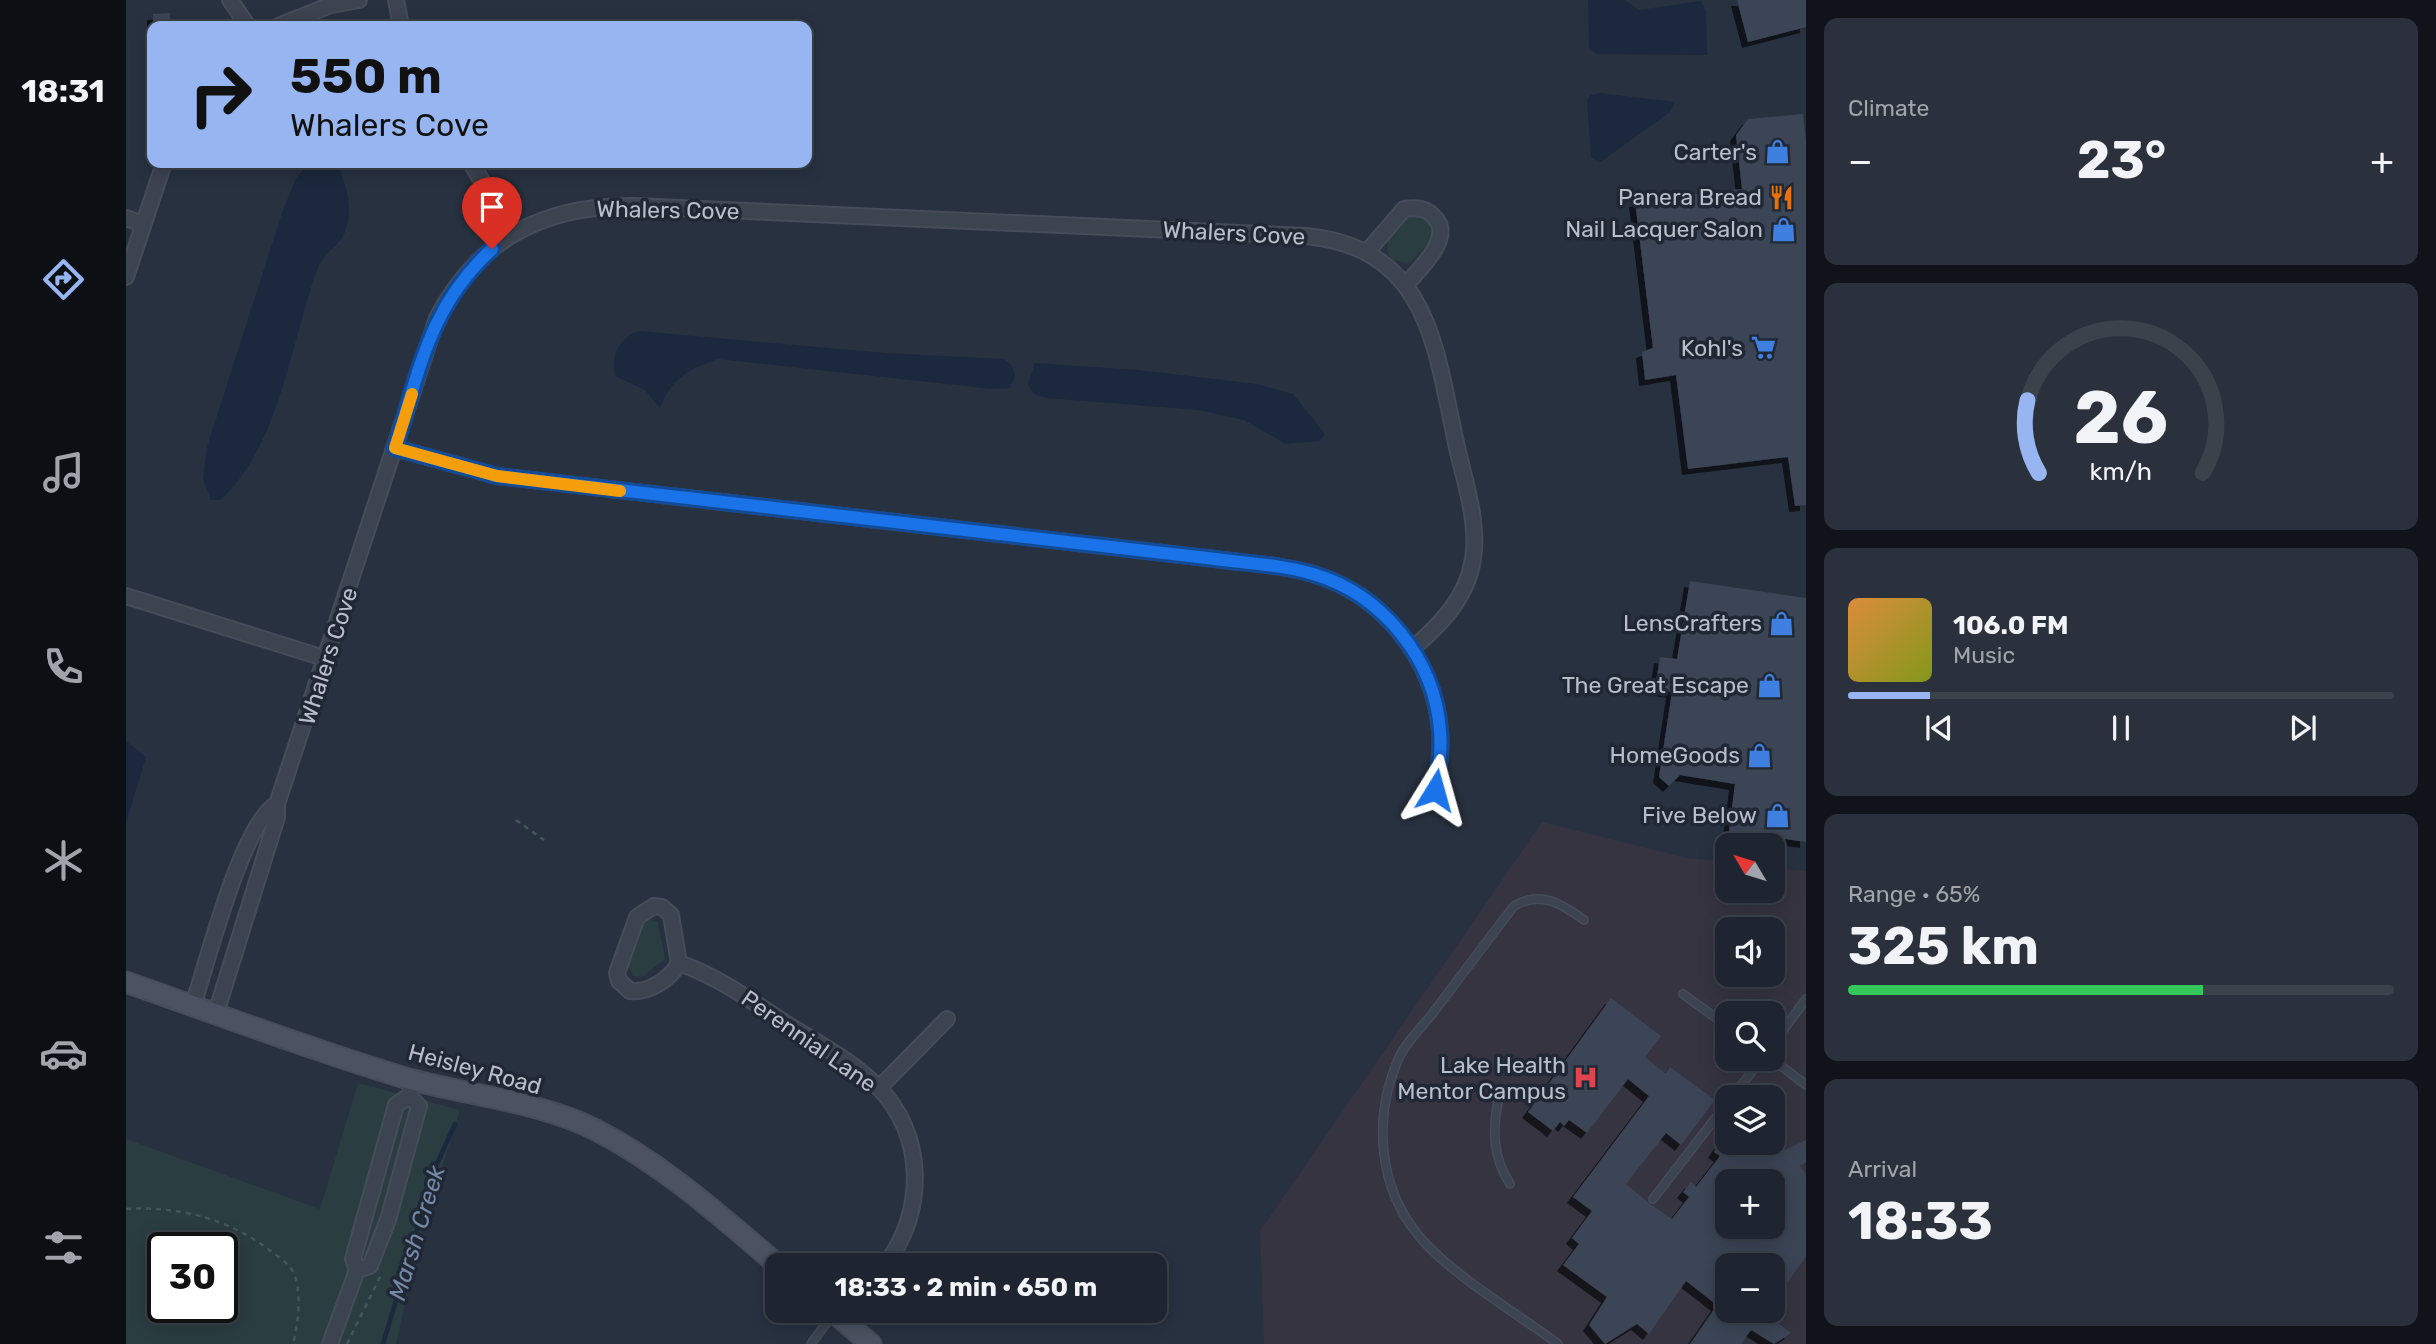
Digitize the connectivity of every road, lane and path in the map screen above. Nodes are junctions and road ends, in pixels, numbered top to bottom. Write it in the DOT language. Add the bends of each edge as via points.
graph roads {
  1 [pos="230,0"];
  2 [pos="359,0"];
  3 [pos="396,0"];
  4 [pos="245,21"];
  5 [pos="291,21"];
  6 [pos="400,21"];
  7 [pos="162,168"];
  8 [pos="474,168"];
  9 [pos="126,218"];
  10 [pos="143,224"];
  11 [pos="513,233"];
  12 [pos="1367,252"];
  13 [pos="126,276"];
  14 [pos="1406,285"];
  15 [pos="395,448"];
  16 [pos="126,596"];
  17 [pos="1412,649"];
  18 [pos="327,659"];
  19 [pos="1435,790"];
  20 [pos="277,804"];
  21 [pos="516,820"];
  22 [pos="544,840"];
  23 [pos="1584,920"];
  24 [pos="679,963"];
  25 [pos="126,982"];
  26 [pos="1683,994"];
  27 [pos="1806,999"];
  28 [pos="193,1005"];
  29 [pos="216,1013"];
  30 [pos="1715,1017"];
  31 [pos="947,1019"];
  32 [pos="1785,1028"];
  33 [pos="1785,1069"];
  34 [pos="1753,1071"];
  35 [pos="1806,1084"];
  36 [pos="1741,1085"];
  37 [pos="411,1088"];
  38 [pos="879,1088"];
  39 [pos="1499,1097"];
  40 [pos="1715,1119"];
  41 [pos="1510,1184"];
  42 [pos="1653,1199"];
  43 [pos="126,1209"];
  44 [pos="893,1253"];
  45 [pos="765,1254"];
  46 [pos="357,1270"];
  47 [pos="830,1323"];
  48 [pos="849,1323"];
  49 [pos="293,1344"];
  50 [pos="330,1344"];
  51 [pos="810,1344"];
  52 [pos="871,1344"];
  53 [pos="1558,1344"];
  1 -- 4 [label="street"];
  2 -- 5 [label="street"];
  3 -- 6 [label="street"];
  7 -- 10 [label="street"];
  8 -- 11 [label="street"];
  9 -- 10 [label="street"];
  10 -- 13 [label="street"];
  11 -- 12 [label="street, Whalers Cove" via="560,213 634,206 1306,236 1340,239"];
  11 -- 15 [label="street, Whalers Cove" via="472,267 446,301 426,346"];
  12 -- 14 [label="street, Whalers Cove"];
  12 -- 14 [label="street" via="1404,209 1432,214 1441,233 1437,245"];
  14 -- 17 [label="street, Whalers Cove" via="1434,343 1474,533 1473,560 1455,604"];
  15 -- 17 [label="street" via="497,476 1299,571 1353,591 1381,612"];
  15 -- 18 [label="street, Whalers Cove"];
  16 -- 18 [label="street"];
  17 -- 19 [label="street" via="1424,669 1438,716"];
  18 -- 20 [label="street, Whalers Cove"];
  20 -- 28 [label="street, Whalers Cove" via="267,809 244,852"];
  20 -- 29 [label="street, Whalers Cove" via="277,817"];
  21 -- 22 [label="path"];
  23 -- 53 [label="lane" via="1561,904 1540,897 1514,906 1399,1057 1382,1131 1392,1191 1419,1237"];
  24 -- 24 [label="street" via="671,915 654,906 637,917 617,973 630,991 651,989"];
  24 -- 38 [label="street, Perennial Lane" via="713,975"];
  25 -- 28 [label="street, Heisley Road"];
  26 -- 30 [label="lane"];
  27 -- 32 [label="lane"];
  28 -- 29 [label="street, Heisley Road"];
  29 -- 37 [label="street, Heisley Road"];
  31 -- 38 [label="street"];
  33 -- 35 [label="lane"];
  34 -- 36 [label="lane"];
  37 -- 45 [label="street, Heisley Road" via="502,1101 593,1128 674,1178"];
  37 -- 46 [label="street" via="396,1105 353,1259"];
  37 -- 46 [label="street" via="419,1106 387,1220 370,1266"];
  38 -- 44 [label="street, Perennial Lane" via="893,1105 910,1141 916,1167 905,1234"];
  39 -- 41 [label="lane" via="1494,1144 1499,1166"];
  40 -- 42 [label="lane"];
  43 -- 49 [label="path" via="190,1212 245,1234 285,1262 296,1281"];
  46 -- 50 [label="street"];
  47 -- 51 [label="lane"];
  48 -- 52 [label="street"];
}
